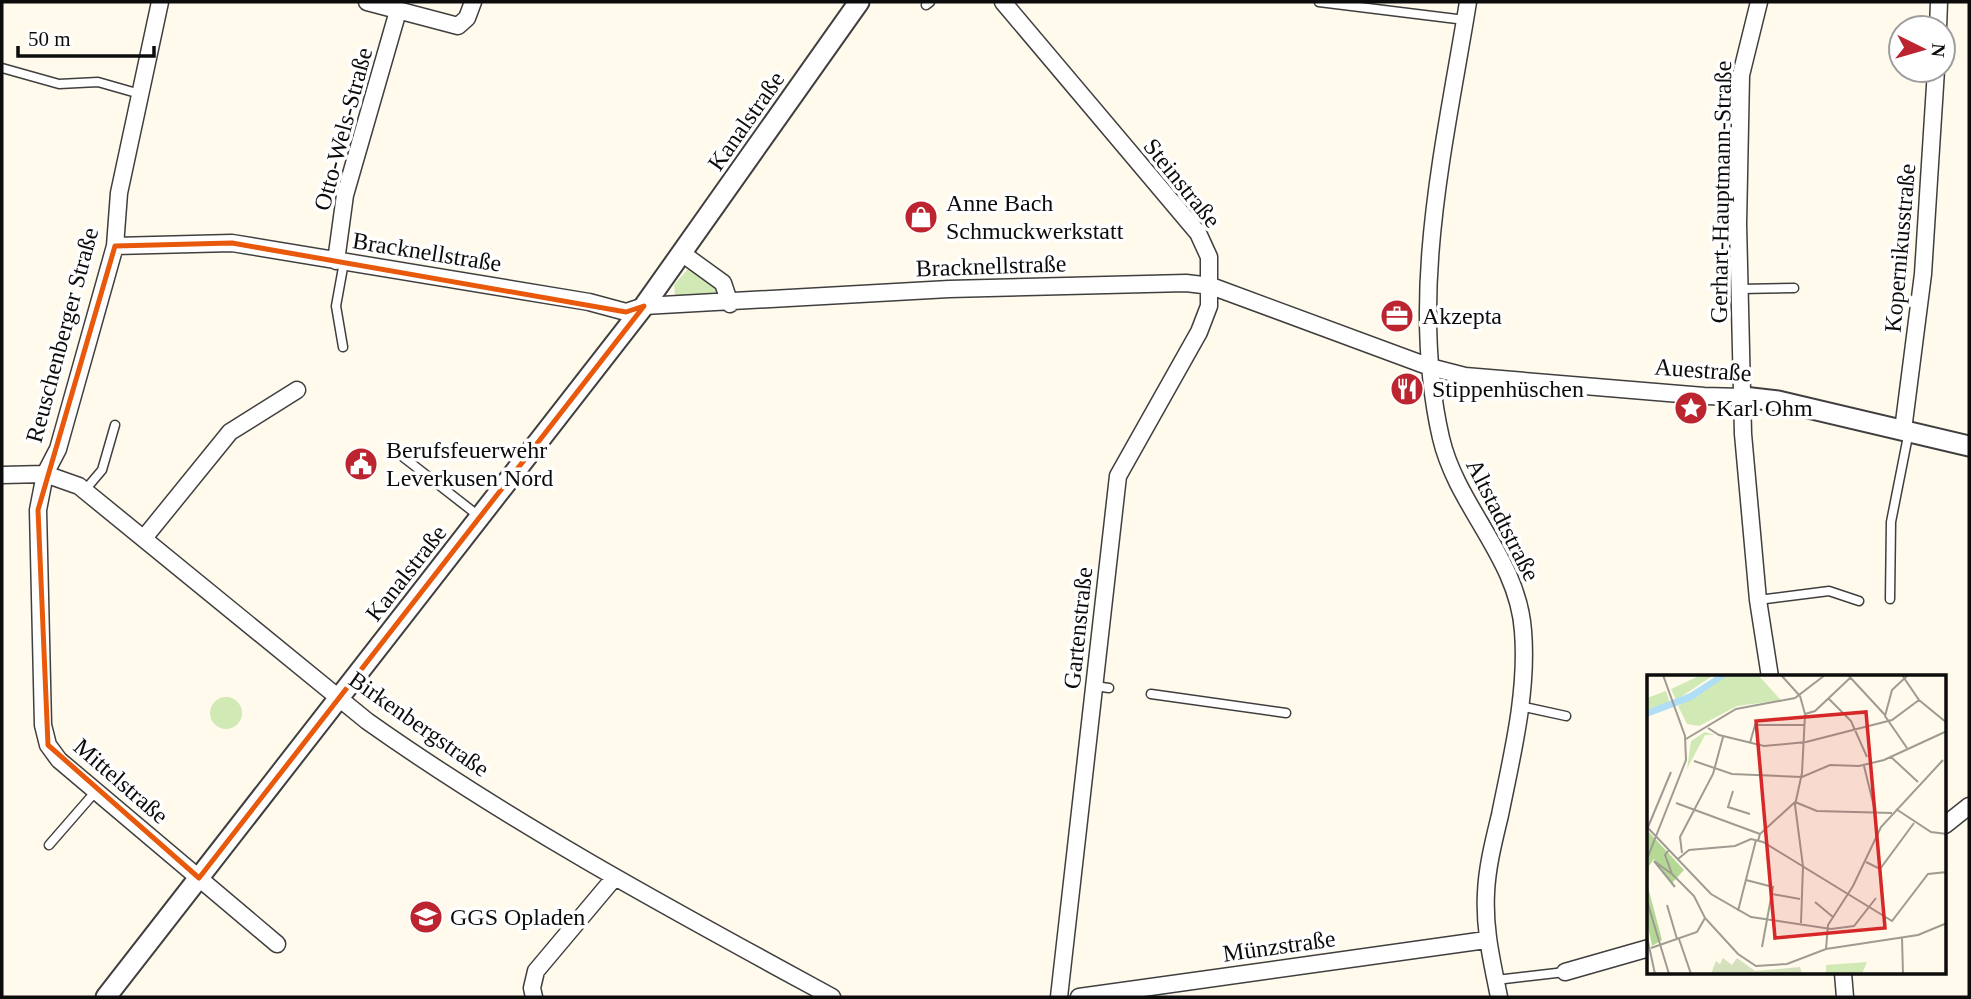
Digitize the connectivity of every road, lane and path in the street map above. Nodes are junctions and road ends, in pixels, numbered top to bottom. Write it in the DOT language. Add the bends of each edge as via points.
graph roads {
  1 [pos="160,2"];
  2 [pos="367,2"];
  3 [pos="473,2"];
  4 [pos="859,2"];
  5 [pos="1003,2"];
  6 [pos="1319,2"];
  7 [pos="1468,2"];
  8 [pos="1759,2"];
  9 [pos="398,11"];
  10 [pos="1465,20"];
  11 [pos="2,68"];
  12 [pos="1935,84"];
  13 [pos="140,94"];
  14 [pos="115,246"];
  15 [pos="683,254"];
  16 [pos="340,261"];
  17 [pos="1211,286"];
  18 [pos="1794,288"];
  19 [pos="1740,289"];
  20 [pos="730,304"];
  21 [pos="644,306"];
  22 [pos="343,347"];
  23 [pos="1430,367"];
  24 [pos="297,390"];
  25 [pos="1743,397"];
  26 [pos="116,425"];
  27 [pos="1906,431"];
  28 [pos="1969,446"];
  29 [pos="398,453"];
  30 [pos="45,474"];
  31 [pos="2,475"];
  32 [pos="85,490"];
  33 [pos="480,517"];
  34 [pos="144,538"];
  35 [pos="1890,599"];
  36 [pos="1758,600"];
  37 [pos="1859,601"];
  38 [pos="1770,675"];
  39 [pos="1152,694"];
  40 [pos="340,697"];
  41 [pos="1520,706"];
  42 [pos="1286,713"];
  43 [pos="1566,716"];
  44 [pos="96,791"];
  45 [pos="1969,806"];
  46 [pos="1946,824"];
  47 [pos="49,845"];
  48 [pos="615,877"];
  49 [pos="200,878"];
  50 [pos="1486,940"];
  51 [pos="277,944"];
  52 [pos="1647,948"];
  53 [pos="1565,972"];
  54 [pos="1843,974"];
  55 [pos="1496,980"];
  56 [pos="106,997"];
  57 [pos="534,997"];
  58 [pos="832,997"];
  59 [pos="1059,997"];
  60 [pos="1079,997"];
  61 [pos="1499,997"];
  62 [pos="1845,997"];
  1 -- 13 [label="street, Reuschenberger Straße"];
  2 -- 9 [label="street"];
  3 -- 9 [label="street" via="458,26"];
  4 -- 15 [label="street, Kanalstraße"];
  5 -- 17 [label="street, Steinstraße" via="1198,233 1209,257"];
  6 -- 10 [label="lane"];
  7 -- 10 [label="street, Altstadtstraße"];
  8 -- 19 [label="street, Gerhart-Hauptmann-Straße" via="1741,75"];
  9 -- 16 [label="street, Otto-Wels-Straße" via="345,195"];
  10 -- 23 [label="street, Altstadtstraße" via="1433,225"];
  11 -- 13 [label="lane" via="59,84 98,82"];
  12 -- 27 [label="street, Kopernikusstraße" via="1923,274"];
  13 -- 14 [label="street, Reuschenberger Straße" via="119,193"];
  14 -- 16 [label="street, Bracknellstraße" via="232,243"];
  14 -- 30 [label="street, Reuschenberger Straße" via="58,449"];
  15 -- 20 [label="street" via="723,283"];
  15 -- 21 [label="street, Kanalstraße"];
  16 -- 21 [label="street, Bracknellstraße" via="626,312"];
  16 -- 22 [label="lane" via="335,306"];
  17 -- 20 [label="street, Bracknellstraße" via="949,289"];
  17 -- 23 [label="street"];
  17 -- 59 [label="street, Gartenstraße" via="1199,332 1118,476 1102,687"];
  18 -- 19 [label="lane"];
  19 -- 25 [label="street, Gerhart-Hauptmann-Straße"];
  20 -- 21 [label="street, Bracknellstraße"];
  21 -- 33 [label="street, Kanalstraße"];
  23 -- 25 [label="street, Auestraße" via="1465,376"];
  23 -- 41 [label="street, Altstadtstraße" via="1441,439 1453,477 1500,557 1519,603 1524,630"];
  24 -- 34 [label="street" via="230,432"];
  25 -- 27 [label="street, Auestraße"];
  25 -- 36 [label="street, Gerhart-Hauptmann-Straße" via="1742,434"];
  26 -- 32 [label="lane" via="102,470"];
  27 -- 28 [label="street, Auestraße"];
  27 -- 35 [label="lane" via="1891,522"];
  29 -- 33 [label="lane"];
  30 -- 31 [label="street, Birkenbergstraße"];
  30 -- 32 [label="street, Birkenbergstraße"];
  30 -- 44 [label="street, Mittelstraße" via="38,510 43,725 48,746 59,760"];
  32 -- 34 [label="street, Birkenbergstraße"];
  33 -- 40 [label="street, Kanalstraße"];
  34 -- 40 [label="street, Birkenbergstraße"];
  36 -- 37 [label="lane" via="1829,591"];
  36 -- 38 [label="street, Gerhart-Hauptmann-Straße"];
  39 -- 42 [label="lane"];
  40 -- 48 [label="street, Birkenbergstraße" via="407,749"];
  40 -- 49 [label="street, Kanalstraße"];
  41 -- 43 [label="lane"];
  41 -- 50 [label="street, Altstadtstraße" via="1486,891"];
  44 -- 47 [label="lane"];
  44 -- 49 [label="street, Mittelstraße"];
  45 -- 46 [label="street"];
  48 -- 57 [label="street" via="536,971"];
  48 -- 58 [label="street, Birkenbergstraße"];
  49 -- 51 [label="street, Mittelstraße"];
  49 -- 56 [label="street, Kanalstraße"];
  50 -- 55 [label="street, Altstadtstraße"];
  50 -- 60 [label="street, Münzstraße"];
  52 -- 53 [label="street"];
  53 -- 55 [label="lane"];
  54 -- 62 [label="street"];
  55 -- 61 [label="street, Altstadtstraße"];
}
